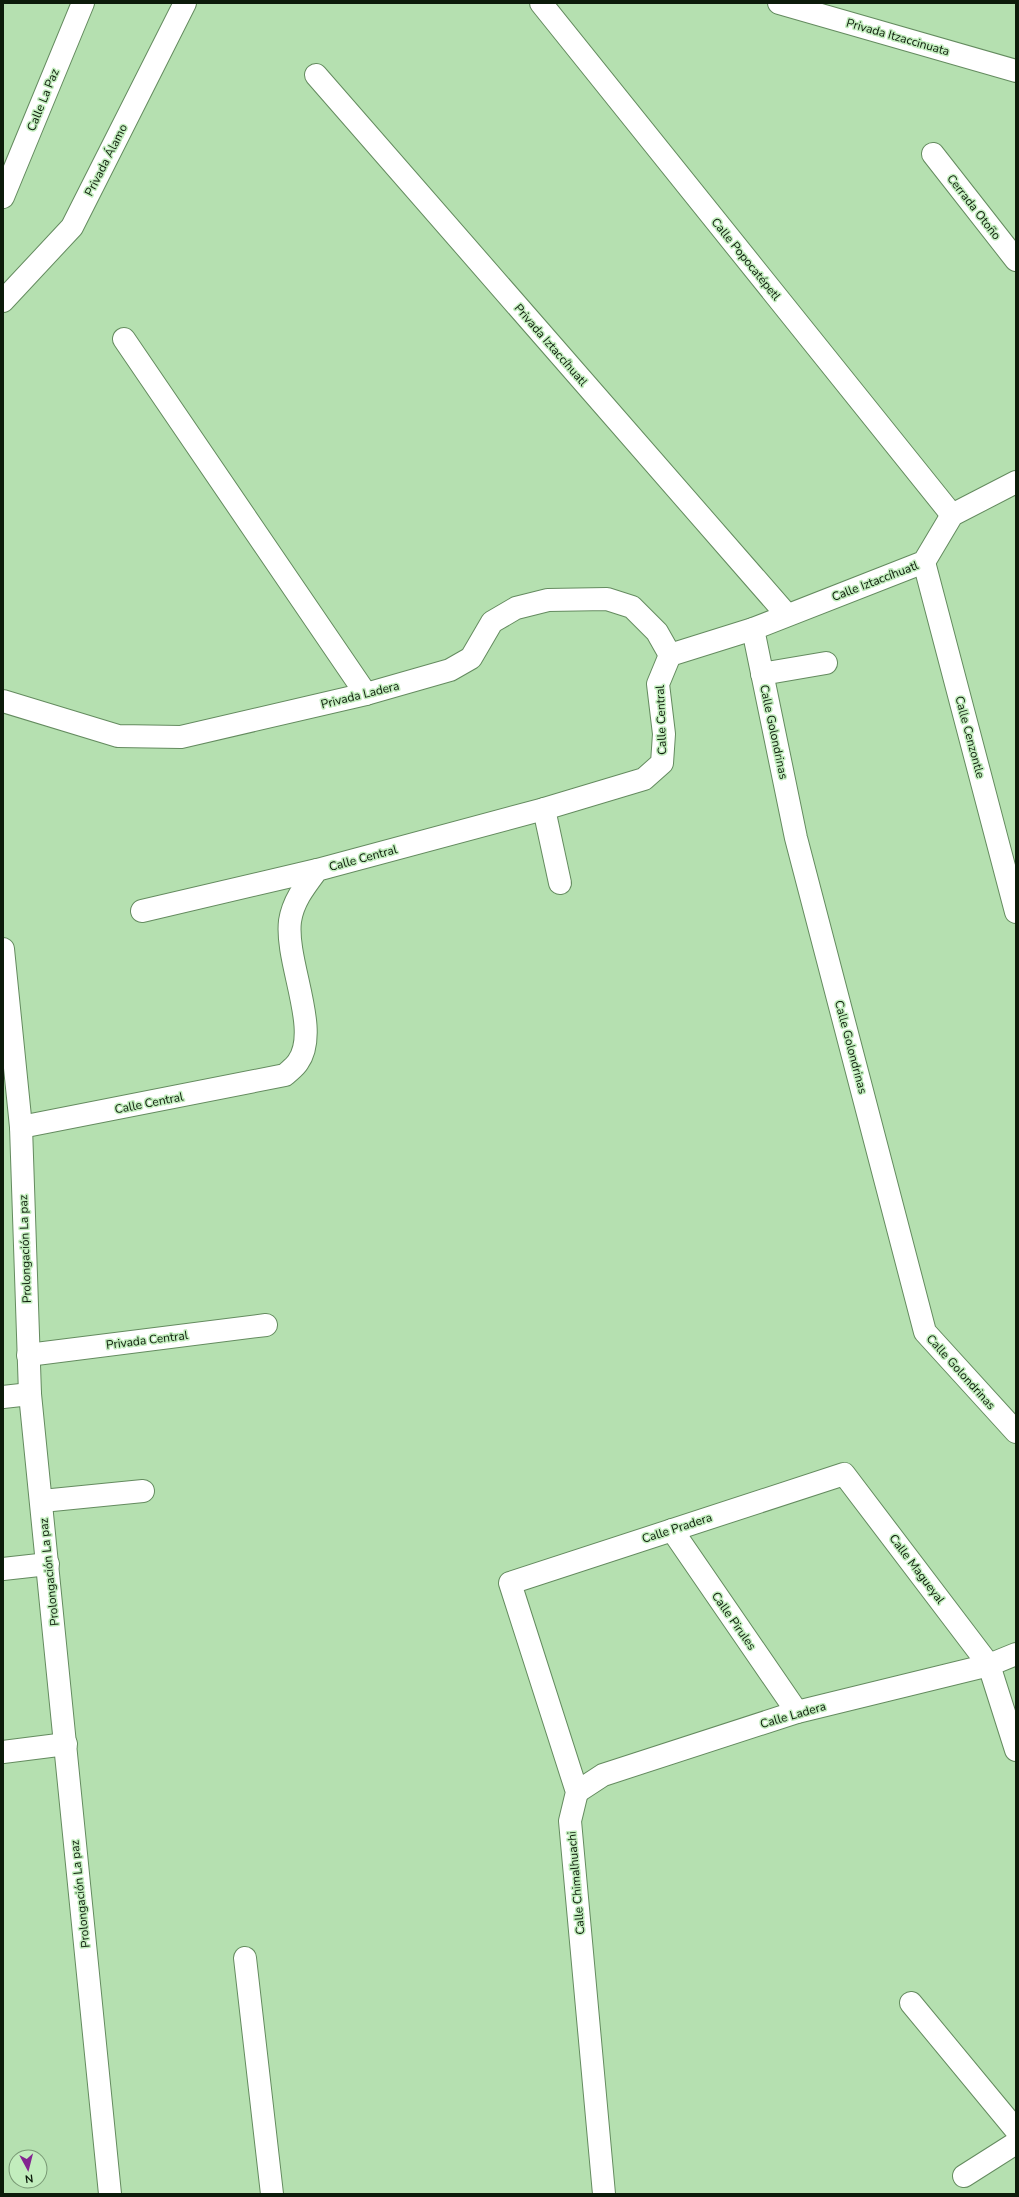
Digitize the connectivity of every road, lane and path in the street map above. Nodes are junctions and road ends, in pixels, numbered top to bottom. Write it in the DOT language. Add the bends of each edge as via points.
graph roads {
  1 [pos="83,3"];
  2 [pos="185,3"];
  3 [pos="541,3"];
  4 [pos="779,3"];
  5 [pos="1016,71"];
  6 [pos="316,75"];
  7 [pos="933,154"];
  8 [pos="3,197"];
  9 [pos="1016,260"];
  10 [pos="3,301"];
  11 [pos="124,339"];
  12 [pos="1016,482"];
  13 [pos="952,516"];
  14 [pos="924,562"];
  15 [pos="787,615"];
  16 [pos="753,629"];
  17 [pos="670,655"];
  18 [pos="826,663"];
  19 [pos="762,674"];
  20 [pos="366,694"];
  21 [pos="3,701"];
  22 [pos="544,809"];
  23 [pos="317,870"];
  24 [pos="560,883"];
  25 [pos="142,911"];
  26 [pos="1016,912"];
  27 [pos="3,949"];
  28 [pos="21,1128"];
  29 [pos="266,1325"];
  30 [pos="28,1355"];
  31 [pos="30,1394"];
  32 [pos="3,1397"];
  33 [pos="1016,1432"];
  34 [pos="844,1474"];
  35 [pos="143,1491"];
  36 [pos="42,1502"];
  37 [pos="672,1530"];
  38 [pos="48,1564"];
  39 [pos="3,1568"];
  40 [pos="1016,1654"];
  41 [pos="989,1665"];
  42 [pos="797,1712"];
  43 [pos="66,1744"];
  44 [pos="1016,1750"];
  45 [pos="3,1752"];
  46 [pos="577,1792"];
  47 [pos="245,1958"];
  48 [pos="911,2003"];
  49 [pos="1016,2130"];
  50 [pos="1016,2143"];
  51 [pos="964,2176"];
  52 [pos="110,2194"];
  53 [pos="272,2194"];
  54 [pos="604,2194"];
  1 -- 8 [label="street, Calle La Paz"];
  2 -- 10 [label="street, Privada Álamo" via="72,227"];
  3 -- 13 [label="street, Calle Popocatépetl"];
  4 -- 5 [label="street, Privada Itzaccinuata"];
  6 -- 15 [label="street, Privada Iztaccíhuatl"];
  7 -- 9 [label="street, Cerrada Otoño"];
  11 -- 20 [label="street"];
  12 -- 13 [label="street"];
  13 -- 14 [label="street, Calle Iztaccíhuatl"];
  14 -- 15 [label="street, Calle Iztaccíhuatl"];
  14 -- 26 [label="street, Calle Cenzontle"];
  15 -- 16 [label="street, Calle Iztaccíhuatl"];
  16 -- 17 [label="street"];
  16 -- 19 [label="street, Calle Golondrinas"];
  17 -- 20 [label="street, Privada Ladera" via="657,632 632,607 607,599 548,600 516,608 492,622 471,658 450,670"];
  17 -- 22 [label="street, Calle Central" via="658,684 664,734 662,763 644,779"];
  18 -- 19 [label="street"];
  19 -- 33 [label="street, Calle Golondrinas" via="796,838 924,1332"];
  20 -- 21 [label="street, Privada Ladera" via="182,737 118,736"];
  22 -- 23 [label="street, Calle Central"];
  22 -- 24 [label="street"];
  23 -- 25 [label="street"];
  23 -- 28 [label="street, Calle Central" via="297,897 290,921 290,950 304,1008 306,1044 299,1062 285,1075"];
  27 -- 28 [label="street, Prolongación La paz"];
  28 -- 30 [label="street, Prolongación La paz"];
  29 -- 30 [label="street, Privada Central"];
  30 -- 31 [label="street, Prolongación La paz"];
  31 -- 32 [label="street"];
  31 -- 36 [label="street, Prolongación La paz"];
  34 -- 37 [label="street, Calle Pradera"];
  34 -- 41 [label="street, Calle Magueyal"];
  35 -- 36 [label="street"];
  36 -- 38 [label="street, Prolongación La paz"];
  37 -- 42 [label="street, Calle Pirules"];
  37 -- 46 [label="street, Calle Pradera" via="510,1583"];
  38 -- 39 [label="street"];
  38 -- 43 [label="street, Prolongación La paz"];
  40 -- 41 [label="street, Calle Ladera"];
  41 -- 42 [label="street, Calle Ladera"];
  41 -- 44 [label="street, Calle Magueyal"];
  42 -- 46 [label="street, Calle Ladera" via="604,1775"];
  43 -- 45 [label="street"];
  43 -- 52 [label="street, Prolongación La paz"];
  46 -- 54 [label="street, Calle Chimalhuachi" via="570,1821"];
  47 -- 53 [label="street"];
  48 -- 49 [label="street"];
  50 -- 51 [label="street"];
}
